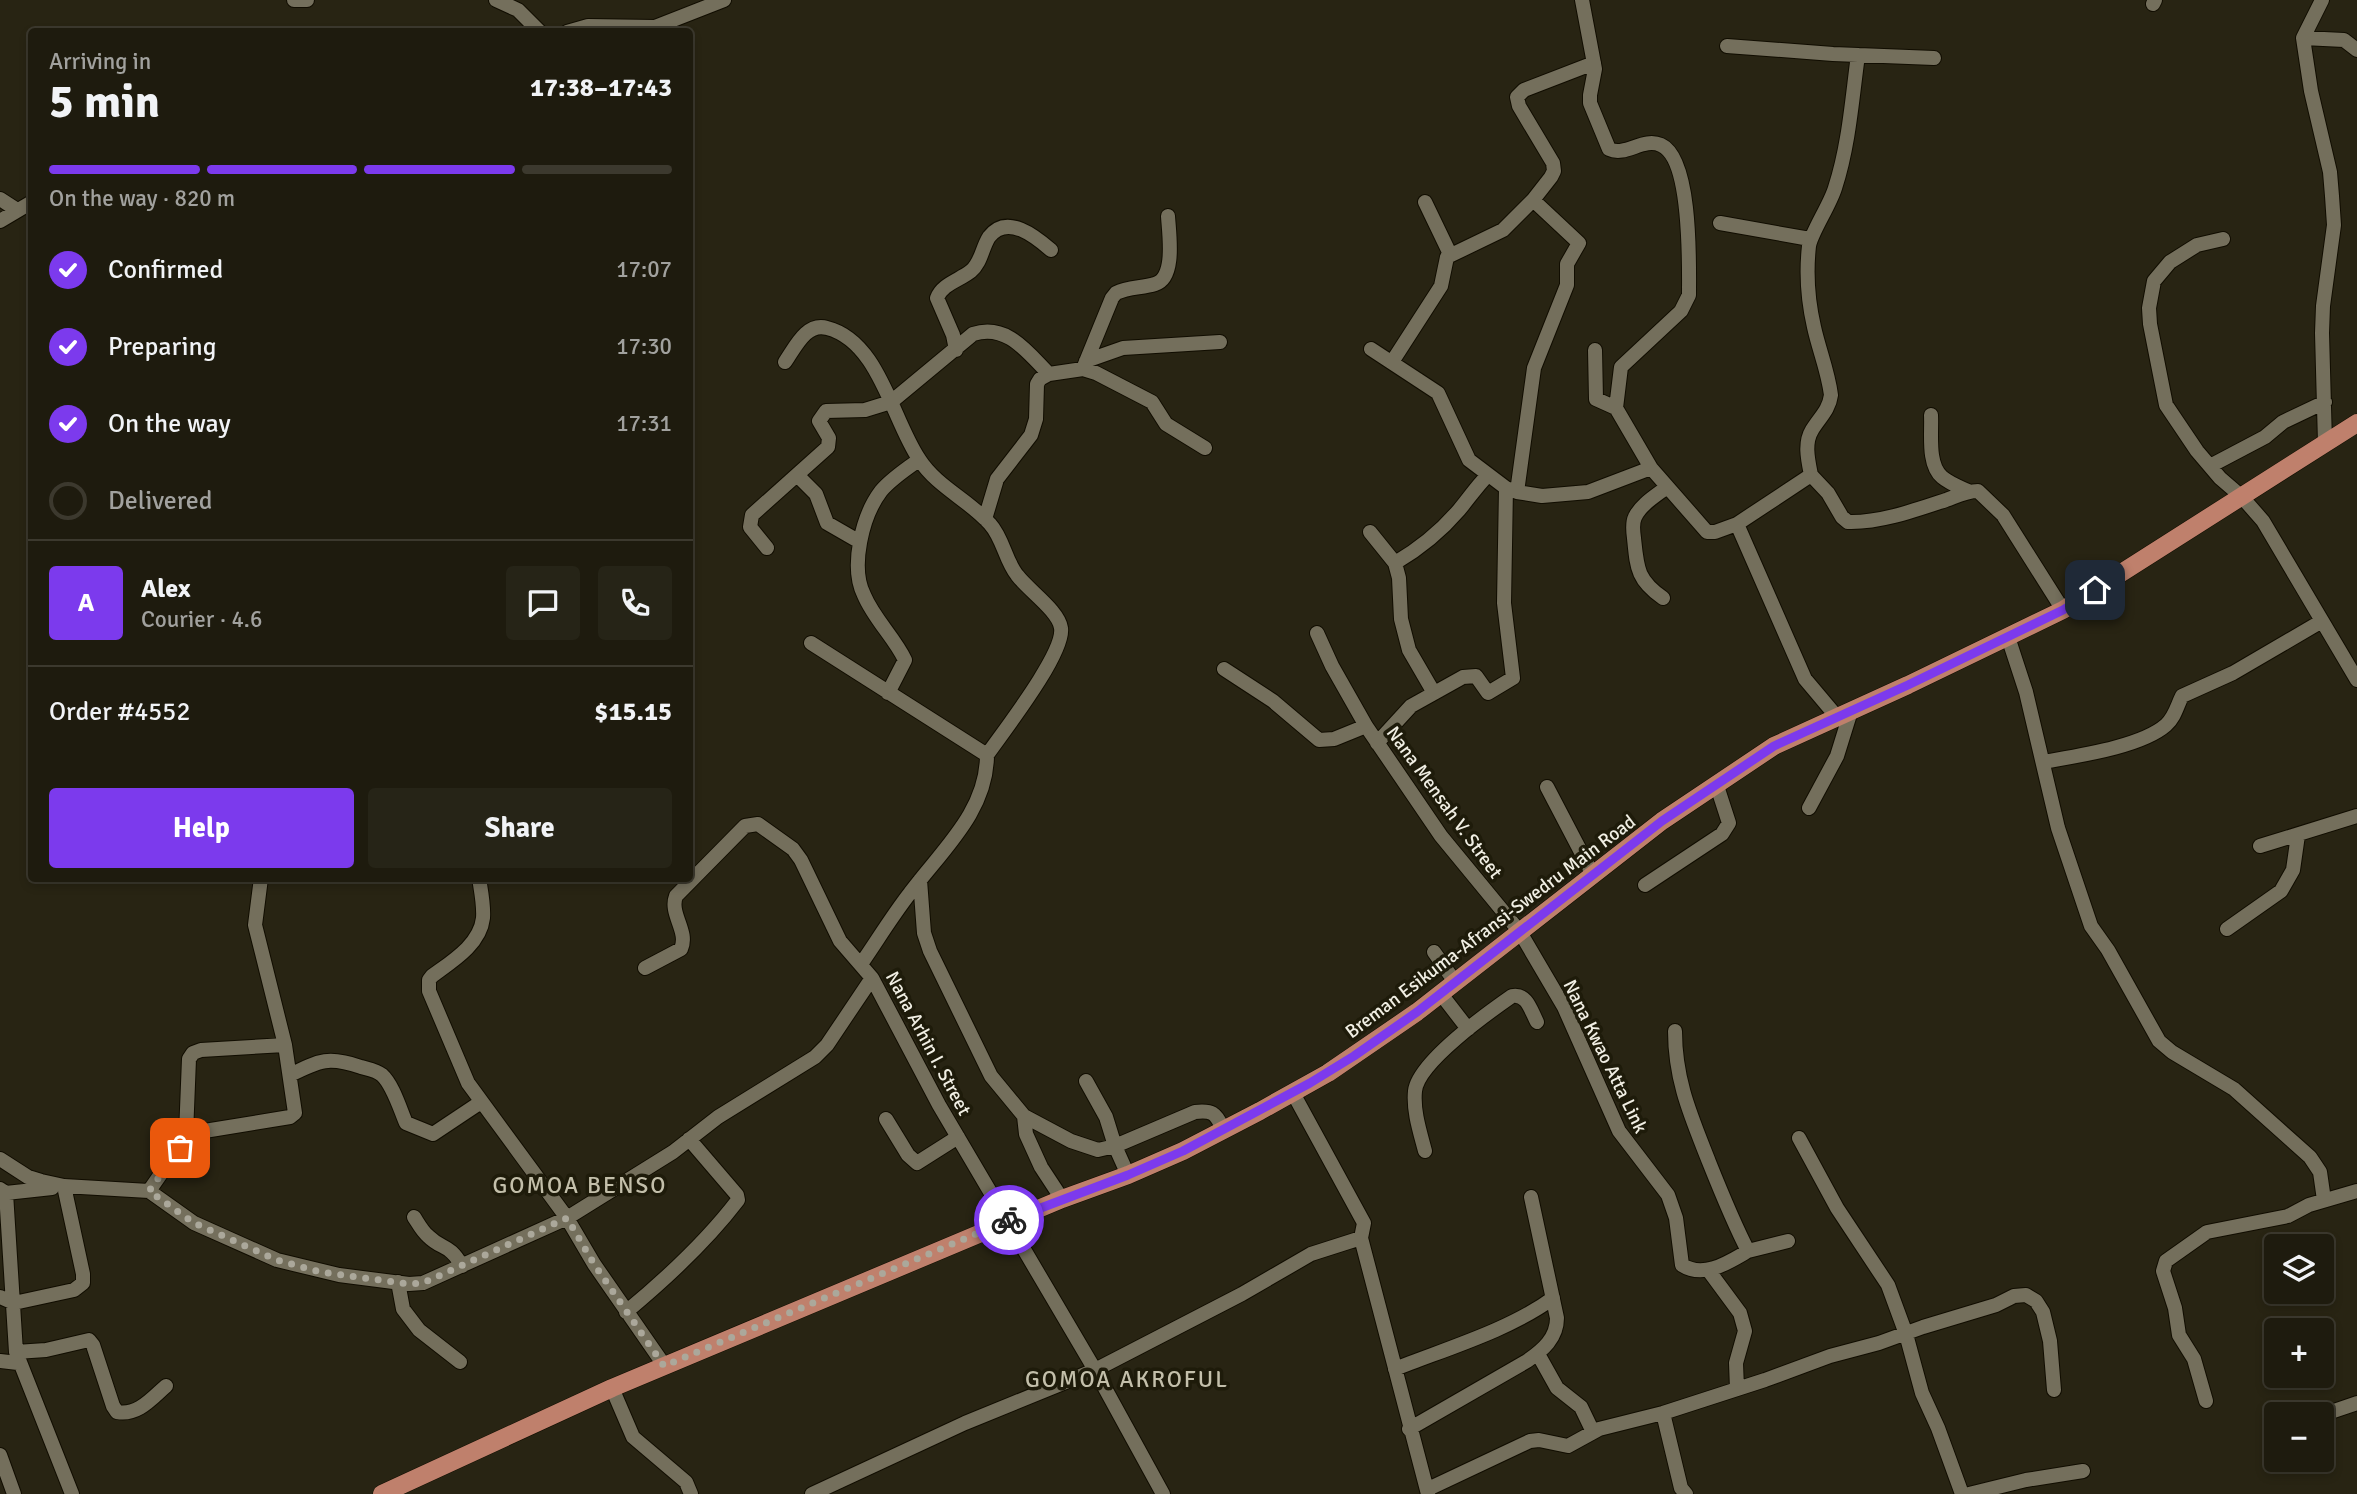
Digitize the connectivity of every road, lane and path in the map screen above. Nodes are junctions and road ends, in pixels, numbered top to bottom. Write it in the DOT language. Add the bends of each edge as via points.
graph roads {
  1 [pos="294,0"];
  2 [pos="307,0"];
  3 [pos="496,0"];
  4 [pos="724,0"];
  5 [pos="1582,0"];
  6 [pos="2322,0"];
  7 [pos="536,28"];
  8 [pos="581,28"];
  9 [pos="2303,38"];
  10 [pos="1727,46"];
  11 [pos="2357,50"];
  12 [pos="1858,55"];
  13 [pos="1934,58"];
  14 [pos="1594,63"];
  15 [pos="0,199"];
  16 [pos="1533,200"];
  17 [pos="1424,202"];
  18 [pos="28,204"];
  19 [pos="17,210"];
  20 [pos="1168,216"];
  21 [pos="0,221"];
  22 [pos="1720,223"];
  23 [pos="1810,239"];
  24 [pos="2223,239"];
  25 [pos="1051,250"];
  26 [pos="1450,254"];
  27 [pos="1220,342"];
  28 [pos="956,349"];
  29 [pos="1371,349"];
  30 [pos="1595,350"];
  31 [pos="785,362"];
  32 [pos="1392,362"];
  33 [pos="1084,365"];
  34 [pos="1049,374"];
  35 [pos="891,402"];
  36 [pos="2325,402"];
  37 [pos="1616,408"];
  38 [pos="1931,415"];
  39 [pos="2357,424"];
  40 [pos="2325,443"];
  41 [pos="1205,448"];
  42 [pos="919,460"];
  43 [pos="2210,466"];
  44 [pos="1651,468"];
  45 [pos="797,475"];
  46 [pos="1488,475"];
  47 [pos="1811,475"];
  48 [pos="1667,487"];
  49 [pos="1512,490"];
  50 [pos="1968,491"];
  51 [pos="2242,497"];
  52 [pos="985,519"];
  53 [pos="1737,524"];
  54 [pos="1370,532"];
  55 [pos="860,542"];
  56 [pos="767,548"];
  57 [pos="1395,563"];
  58 [pos="1663,598"];
  59 [pos="2063,610"];
  60 [pos="2322,621"];
  61 [pos="1317,633"];
  62 [pos="2008,637"];
  63 [pos="811,643"];
  64 [pos="1224,669"];
  65 [pos="2357,680"];
  66 [pos="888,693"];
  67 [pos="1434,693"];
  68 [pos="1844,714"];
  69 [pos="1366,726"];
  70 [pos="1377,743"];
  71 [pos="987,755"];
  72 [pos="2043,762"];
  73 [pos="1717,786"];
  74 [pos="1547,787"];
  75 [pos="1809,808"];
  76 [pos="2357,816"];
  77 [pos="2298,835"];
  78 [pos="2260,846"];
  79 [pos="1593,875"];
  80 [pos="693,879"];
  81 [pos="920,880"];
  82 [pos="261,882"];
  83 [pos="480,882"];
  84 [pos="690,882"];
  85 [pos="1645,885"];
  86 [pos="2227,929"];
  87 [pos="1520,932"];
  88 [pos="1434,952"];
  89 [pos="861,964"];
  90 [pos="645,968"];
  91 [pos="872,978"];
  92 [pos="1448,988"];
  93 [pos="1537,1022"];
  94 [pos="1468,1029"];
  95 [pos="1675,1031"];
  96 [pos="285,1045"];
  97 [pos="290,1075"];
  98 [pos="1086,1081"];
  99 [pos="1293,1093"];
  100 [pos="481,1102"];
  101 [pos="1024,1116"];
  102 [pos="886,1119"];
  103 [pos="1224,1130"];
  104 [pos="186,1134"];
  105 [pos="958,1137"];
  106 [pos="1799,1138"];
  107 [pos="689,1139"];
  108 [pos="1115,1146"];
  109 [pos="1425,1151"];
  110 [pos="0,1159"];
  111 [pos="1128,1175"];
  112 [pos="64,1186"];
  113 [pos="3,1191"];
  114 [pos="149,1191"];
  115 [pos="2357,1191"];
  116 [pos="1531,1197"];
  117 [pos="1062,1199"];
  118 [pos="2324,1200"];
  119 [pos="414,1217"];
  120 [pos="567,1218"];
  121 [pos="1007,1221"];
  122 [pos="1362,1238"];
  123 [pos="1788,1241"];
  124 [pos="1748,1251"];
  125 [pos="461,1266"];
  126 [pos="1709,1271"];
  127 [pos="398,1282"];
  128 [pos="0,1297"];
  129 [pos="1553,1298"];
  130 [pos="14,1303"];
  131 [pos="626,1312"];
  132 [pos="1906,1334"];
  133 [pos="1538,1354"];
  134 [pos="17,1357"];
  135 [pos="0,1361"];
  136 [pos="460,1362"];
  137 [pos="664,1366"];
  138 [pos="1395,1369"];
  139 [pos="1095,1370"];
  140 [pos="166,1386"];
  141 [pos="612,1388"];
  142 [pos="1737,1389"];
  143 [pos="2054,1390"];
  144 [pos="2206,1401"];
  145 [pos="2357,1403"];
  146 [pos="2334,1412"];
  147 [pos="1663,1413"];
  148 [pos="1409,1429"];
  149 [pos="1593,1432"];
  150 [pos="0,1455"];
  151 [pos="2083,1471"];
  152 [pos="1428,1491"];
  153 [pos="14,1494"];
  154 [pos="72,1494"];
  155 [pos="382,1494"];
  156 [pos="691,1494"];
  157 [pos="811,1494"];
  158 [pos="1163,1494"];
  159 [pos="1686,1494"];
  160 [pos="1962,1494"];
  161 [pos="1969,1494"];
  1 -- 2 [label="street"];
  3 -- 7 [label="street" via="518,10"];
  4 -- 8 [label="street" via="655,27"];
  5 -- 14 [label="street"];
  6 -- 9 [label="street"];
  9 -- 11 [label="street" via="2344,40"];
  9 -- 36 [label="street" via="2330,172 2334,225 2323,306"];
  10 -- 12 [label="street"];
  12 -- 13 [label="street"];
  12 -- 23 [label="street" via="1842,163 1824,215"];
  14 -- 16 [label="street" via="1524,90 1517,97 1553,167"];
  14 -- 37 [label="street" via="1590,103 1609,149 1619,151 1649,142 1664,146 1675,161 1688,221 1686,304 1621,367"];
  15 -- 19 [label="street"];
  16 -- 26 [label="street" via="1498,234"];
  16 -- 49 [label="street" via="1579,243 1567,264 1567,285 1534,368"];
  17 -- 26 [label="street"];
  18 -- 19 [label="street"];
  19 -- 21 [label="street"];
  20 -- 33 [label="street" via="1168,273 1156,284 1116,293"];
  22 -- 23 [label="street"];
  23 -- 47 [label="street" via="1808,285 1831,395 1807,446"];
  24 -- 43 [label="street" via="2197,246 2170,261 2154,281 2149,308 2166,405"];
  25 -- 28 [label="street" via="1034,235 1015,228 1002,229 989,238 976,265 937,298"];
  26 -- 32 [label="street" via="1441,286"];
  27 -- 33 [label="street" via="1123,348"];
  28 -- 34 [label="street" via="973,334 1003,333"];
  28 -- 35 [label="street"];
  29 -- 32 [label="street"];
  30 -- 37 [label="street" via="1596,399"];
  31 -- 35 [label="street" via="808,330 832,329 862,349"];
  32 -- 46 [label="street" via="1438,393 1464,452"];
  33 -- 34 [label="street"];
  33 -- 41 [label="street" via="1152,402 1166,424"];
  34 -- 52 [label="street" via="1037,384 1031,435 997,479"];
  35 -- 42 [label="street"];
  35 -- 45 [label="street" via="821,415 819,425 828,447"];
  36 -- 40 [label="street"];
  36 -- 43 [label="street"];
  37 -- 44 [label="street"];
  38 -- 50 [label="street" via="1937,472"];
  39 -- 40 [label="main road, Breman Esikuma-Afransi-Swedru Main Road"];
  40 -- 51 [label="main road, Breman Esikuma-Afransi-Swedru Main Road"];
  42 -- 52 [label="street"];
  42 -- 55 [label="street" via="879,494"];
  43 -- 51 [label="street"];
  44 -- 48 [label="street"];
  44 -- 49 [label="street" via="1588,492 1542,496"];
  45 -- 55 [label="street" via="816,494 827,523"];
  45 -- 56 [label="street" via="752,515 750,527"];
  46 -- 49 [label="street"];
  46 -- 57 [label="street" via="1420,548"];
  47 -- 50 [label="street" via="1848,522 1900,514"];
  47 -- 53 [label="street"];
  48 -- 53 [label="street" via="1707,532"];
  48 -- 58 [label="street" via="1641,508 1633,529 1636,569 1649,589"];
  49 -- 67 [label="street" via="1504,603 1513,678 1488,693 1476,676 1467,675"];
  50 -- 59 [label="street" via="1978,491 2003,515"];
  51 -- 59 [label="main road, Breman Esikuma-Afransi-Swedru Main Road"];
  51 -- 60 [label="street" via="2263,521"];
  52 -- 71 [label="street" via="996,531 1017,575 1062,629 1044,673"];
  53 -- 68 [label="street" via="1805,679"];
  54 -- 57 [label="street"];
  55 -- 66 [label="street" via="859,579 864,596 905,660"];
  57 -- 67 [label="street" via="1409,650"];
  59 -- 62 [label="main road, Breman Esikuma-Afransi-Swedru Main Road"];
  60 -- 65 [label="street"];
  60 -- 72 [label="street" via="2233,673 2182,696 2173,718 2156,732 2089,754"];
  61 -- 69 [label="street"];
  62 -- 68 [label="main road, Breman Esikuma-Afransi-Swedru Main Road"];
  62 -- 72 [label="street"];
  63 -- 66 [label="street"];
  64 -- 69 [label="street, Nana Mensah V. Street" via="1273,701 1319,740"];
  66 -- 71 [label="street"];
  67 -- 70 [label="street" via="1411,706"];
  68 -- 73 [label="main road, Breman Esikuma-Afransi-Swedru Main Road" via="1774,746"];
  68 -- 75 [label="street" via="1837,755"];
  69 -- 70 [label="street, Nana Mensah V. Street"];
  70 -- 87 [label="street, Nana Mensah V. Street" via="1441,836"];
  71 -- 81 [label="street" via="975,808"];
  72 -- 118 [label="street" via="2058,828 2091,926 2160,1041 2255,1105 2310,1157 2320,1172"];
  73 -- 79 [label="main road, Breman Esikuma-Afransi-Swedru Main Road" via="1662,821"];
  73 -- 85 [label="street" via="1729,823 1722,834"];
  74 -- 79 [label="street"];
  76 -- 77 [label="street"];
  77 -- 78 [label="street"];
  77 -- 86 [label="street" via="2293,870 2281,891"];
  79 -- 87 [label="main road, Breman Esikuma-Afransi-Swedru Main Road"];
  80 -- 89 [label="street, Nana Arhin I. Street" via="754,823 797,854 840,941"];
  81 -- 89 [label="street"];
  81 -- 101 [label="street" via="930,951 991,1076"];
  82 -- 96 [label="street" via="257,936"];
  83 -- 100 [label="street" via="481,926 468,948 432,976 428,985 463,1074"];
  84 -- 90 [label="street, Nana Arhin I. Street" via="676,896 674,908 681,949"];
  87 -- 92 [label="main road, Breman Esikuma-Afransi-Swedru Main Road"];
  87 -- 126 [label="street, Nana Kwao Atta Link" via="1564,1007 1619,1131 1668,1195 1682,1265"];
  88 -- 92 [label="street"];
  89 -- 91 [label="street, Nana Arhin I. Street"];
  91 -- 105 [label="street, Nana Arhin I. Street"];
  91 -- 107 [label="street" via="823,1051"];
  92 -- 94 [label="street"];
  92 -- 99 [label="main road, Breman Esikuma-Afransi-Swedru Main Road" via="1354,1056"];
  93 -- 94 [label="street" via="1525,998 1516,995"];
  94 -- 109 [label="street" via="1416,1086 1417,1120"];
  95 -- 124 [label="street" via="1681,1089"];
  96 -- 97 [label="street"];
  96 -- 104 [label="street" via="193,1053"];
  97 -- 100 [label="street" via="317,1061 338,1059 376,1071 387,1081 406,1123 433,1134"];
  97 -- 104 [label="street" via="295,1109 290,1117"];
  98 -- 108 [label="street" via="1111,1128"];
  99 -- 103 [label="main road, Breman Esikuma-Afransi-Swedru Main Road"];
  99 -- 122 [label="street" via="1361,1216"];
  100 -- 120 [label="street"];
  101 -- 108 [label="street" via="1092,1149"];
  101 -- 117 [label="street" via="1026,1134 1041,1167"];
  102 -- 105 [label="street" via="917,1163"];
  103 -- 108 [label="street" via="1214,1113 1195,1112"];
  103 -- 111 [label="main road, Breman Esikuma-Afransi-Swedru Main Road"];
  104 -- 114 [label="street"];
  105 -- 121 [label="street, Nana Arhin I. Street"];
  106 -- 132 [label="street" via="1842,1216 1888,1285"];
  107 -- 120 [label="street"];
  107 -- 131 [label="street" via="738,1200 695,1250"];
  108 -- 111 [label="street"];
  110 -- 112 [label="street" via="28,1177"];
  111 -- 117 [label="main road, Breman Esikuma-Afransi-Swedru Main Road"];
  112 -- 113 [label="street"];
  112 -- 114 [label="street"];
  112 -- 130 [label="street" via="83,1283 74,1290"];
  113 -- 130 [label="street"];
  114 -- 127 [label="street" via="194,1223 277,1260 320,1272"];
  115 -- 118 [label="street"];
  116 -- 129 [label="street"];
  117 -- 121 [label="main road, Breman Esikuma-Afransi-Swedru Main Road"];
  118 -- 144 [label="street" via="2288,1216 2207,1232 2163,1265 2179,1335 2194,1359"];
  119 -- 125 [label="street" via="426,1235 455,1254"];
  120 -- 125 [label="street"];
  120 -- 131 [label="street"];
  121 -- 137 [label="main road, Breman Esikuma-Afransi-Swedru Main Road"];
  121 -- 139 [label="street, Nana Arhin I. Street"];
  122 -- 138 [label="street"];
  122 -- 139 [label="street" via="1311,1254"];
  123 -- 124 [label="street"];
  124 -- 126 [label="street"];
  125 -- 127 [label="street" via="423,1283"];
  126 -- 142 [label="street" via="1740,1313 1745,1331 1736,1363"];
  127 -- 136 [label="street" via="403,1309 419,1330"];
  128 -- 130 [label="street"];
  129 -- 133 [label="street" via="1557,1327"];
  129 -- 138 [label="street" via="1518,1320"];
  130 -- 134 [label="street"];
  131 -- 137 [label="street"];
  132 -- 142 [label="street"];
  132 -- 143 [label="street" via="2026,1295 2043,1312"];
  132 -- 160 [label="street" via="1922,1393"];
  133 -- 148 [label="street"];
  133 -- 149 [label="street" via="1557,1388 1581,1407"];
  134 -- 135 [label="street"];
  134 -- 140 [label="street" via="89,1340 117,1412 138,1409"];
  134 -- 154 [label="street"];
  137 -- 141 [label="main road, Breman Esikuma-Afransi-Swedru Main Road"];
  138 -- 148 [label="street"];
  139 -- 157 [label="street"];
  139 -- 158 [label="street, Nana Arhin I. Street"];
  141 -- 155 [label="main road, Breman Esikuma-Afransi-Swedru Main Road"];
  141 -- 156 [label="street" via="633,1437 686,1482"];
  142 -- 147 [label="street"];
  145 -- 146 [label="street"];
  147 -- 149 [label="street"];
  147 -- 159 [label="street"];
  148 -- 152 [label="street"];
  149 -- 152 [label="street" via="1568,1446 1530,1441"];
  150 -- 153 [label="street"];
  151 -- 161 [label="street"];
}
